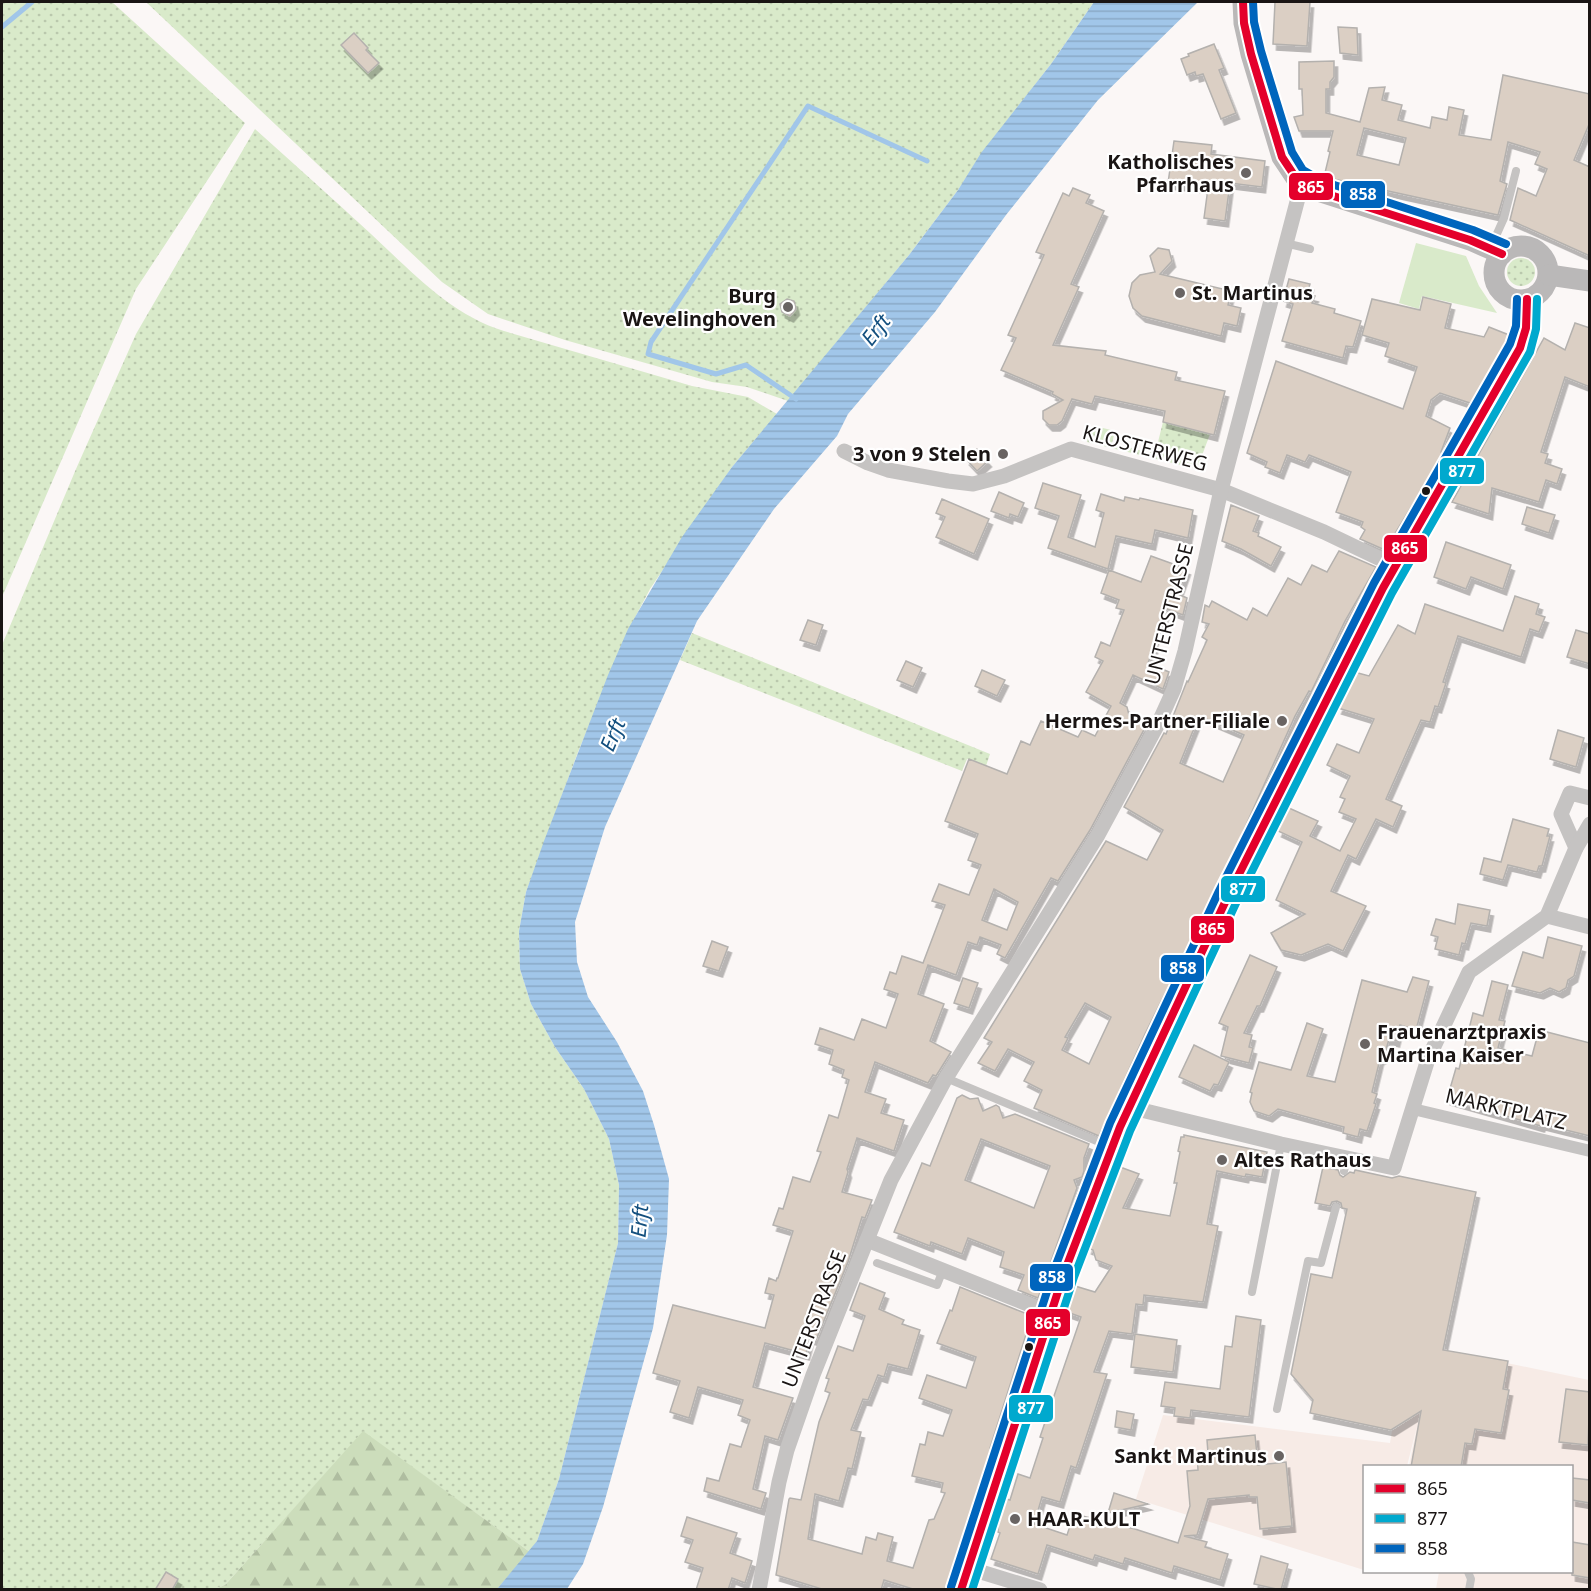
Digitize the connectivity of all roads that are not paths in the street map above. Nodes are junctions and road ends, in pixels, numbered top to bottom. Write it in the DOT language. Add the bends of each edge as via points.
graph roads {
  1 [pos="1243,2"];
  2 [pos="1516,171"];
  3 [pos="1302,183"];
  4 [pos="1285,243"];
  5 [pos="1310,249"];
  6 [pos="1496,251"];
  7 [pos="1549,275"];
  8 [pos="1590,281"];
  9 [pos="1527,299"];
  10 [pos="844,451"];
  11 [pos="1221,490"];
  12 [pos="1395,566"];
  13 [pos="1590,798"];
  14 [pos="1590,824"];
  15 [pos="1576,848"];
  16 [pos="1547,916"];
  17 [pos="1590,927"];
  18 [pos="946,1078"];
  19 [pos="1129,1107"];
  20 [pos="1413,1108"];
  21 [pos="1281,1144"];
  22 [pos="1111,1148"];
  23 [pos="1590,1151"];
  24 [pos="1336,1207"];
  25 [pos="867,1240"];
  26 [pos="877,1263"];
  27 [pos="943,1270"];
  28 [pos="1252,1292"];
  29 [pos="1050,1313"];
  30 [pos="1277,1408"];
  31 [pos="968,1568"];
  32 [pos="1468,1573"];
  33 [pos="759,1590"];
  34 [pos="961,1590"];
  35 [pos="1040,1590"];
  36 [pos="1469,1590"];
  1 -- 3 [label="main road" via="1251,54 1280,152"];
  2 -- 6 [label="lane"];
  3 -- 4 [label="street, UNTERSTRASSE"];
  3 -- 6 [label="main road"];
  4 -- 5 [label="lane"];
  4 -- 11 [label="street, UNTERSTRASSE"];
  6 -- 7 [label="main road" via="1535,250 1544,259"];
  6 -- 9 [label="main road" via="1495,279 1499,288 1511,298"];
  7 -- 8 [label="main road"];
  7 -- 9 [label="main road" via="1541,291"];
  9 -- 12 [label="street" via="1526,328 1515,357"];
  10 -- 11 [label="street, KLOSTERWEG" via="888,470 973,484 1071,449"];
  11 -- 12 [label="street, KLOSTERWEG"];
  11 -- 18 [label="street, UNTERSTRASSE" via="1185,651 1167,705 1087,854"];
  12 -- 19 [label="street" via="1304,741"];
  13 -- 15 [label="street" via="1570,793 1561,814"];
  14 -- 15 [label="street"];
  15 -- 16 [label="street"];
  16 -- 17 [label="street"];
  16 -- 20 [label="street, MARKTPLATZ" via="1469,972 1428,1059"];
  18 -- 22 [label="lane"];
  18 -- 25 [label="street, UNTERSTRASSE" via="900,1162"];
  19 -- 21 [label="street, MARKTPLATZ"];
  19 -- 22 [label="street"];
  20 -- 21 [label="street, MARKTPLATZ" via="1394,1168 1346,1165"];
  20 -- 23 [label="street, MARKTPLATZ"];
  21 -- 28 [label="lane"];
  22 -- 29 [label="street"];
  24 -- 30 [label="lane" via="1321,1263 1308,1261"];
  25 -- 27 [label="street"];
  25 -- 33 [label="street, UNTERSTRASSE" via="813,1375 785,1458"];
  26 -- 27 [label="lane" via="937,1285"];
  27 -- 29 [label="street"];
  29 -- 31 [label="street"];
  31 -- 34 [label="street"];
  31 -- 35 [label="street"];
  32 -- 36 [label="lane"];
}
